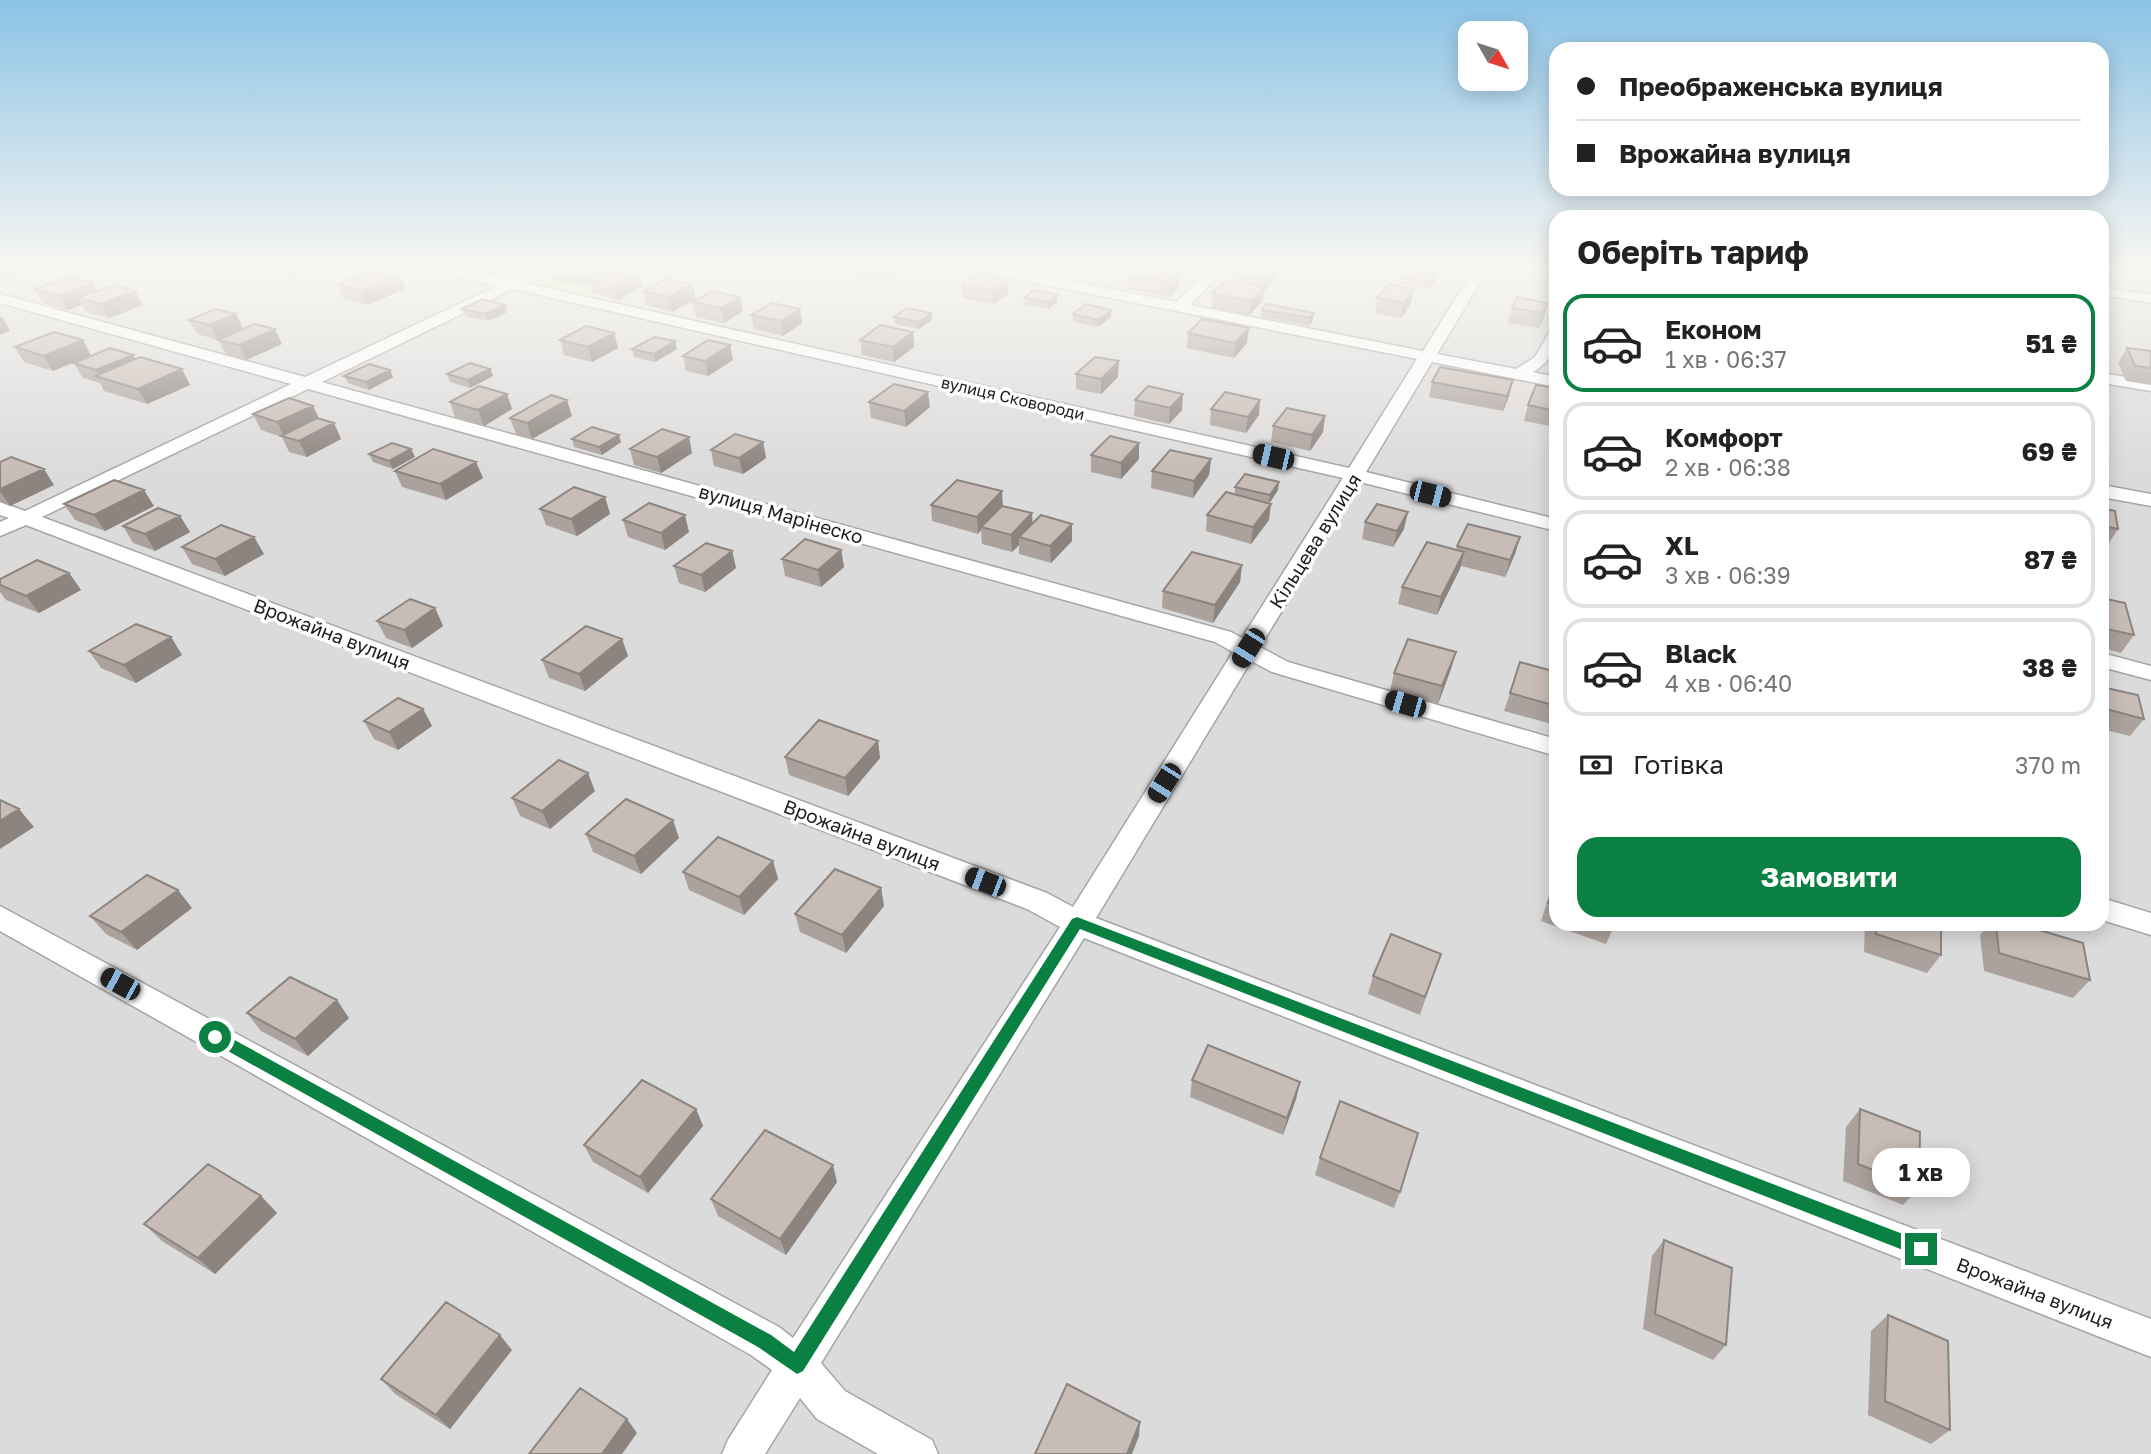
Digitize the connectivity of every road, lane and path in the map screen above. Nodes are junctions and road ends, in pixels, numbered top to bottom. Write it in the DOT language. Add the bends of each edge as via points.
graph roads {
  1 [pos="130,334"];
  2 [pos="405,334"];
  3 [pos="730,334"];
  4 [pos="1315,334"];
  5 [pos="1441,334"];
  6 [pos="1549,346"];
  7 [pos="1427,356"];
  8 [pos="1519,374"];
  9 [pos="2109,379"];
  10 [pos="1549,380"];
  11 [pos="305,382"];
  12 [pos="2151,386"];
  13 [pos="1355,475"];
  14 [pos="2109,492"];
  15 [pos="2151,500"];
  16 [pos="9,519"];
  17 [pos="1549,523"];
  18 [pos="1248,648"];
  19 [pos="2109,662"];
  20 [pos="2151,673"];
  21 [pos="1549,746"];
  22 [pos="2109,911"];
  23 [pos="0,917"];
  24 [pos="1077,923"];
  25 [pos="2151,924"];
  26 [pos="2151,1338"];
  27 [pos="797,1365"];
  28 [pos="742,1454"];
  29 [pos="918,1454"];
  1 -- 11 [label="street, вулиця Марінеско"];
  2 -- 11 [label="street"];
  3 -- 13 [label="street, вулиця Сковороди"];
  4 -- 7 [label="street"];
  5 -- 7 [label="street, Кільцева вулиця"];
  6 -- 8 [label="street" via="1541,360"];
  7 -- 8 [label="street"];
  7 -- 13 [label="street, Кільцева вулиця"];
  8 -- 10 [label="street"];
  9 -- 12 [label="street"];
  11 -- 16 [label="street"];
  11 -- 18 [label="street, вулиця Марінеско" via="1223,637"];
  13 -- 17 [label="street, вулиця Сковороди"];
  13 -- 18 [label="street, Кільцева вулиця"];
  14 -- 15 [label="street"];
  16 -- 24 [label="street, Врожайна вулиця" via="1037,901"];
  18 -- 21 [label="street, вулиця Марінеско" via="1280,667"];
  18 -- 24 [label="street, Кільцева вулиця"];
  19 -- 20 [label="street"];
  22 -- 25 [label="street"];
  23 -- 27 [label="street" via="752,1334"];
  24 -- 26 [label="street, Врожайна вулиця"];
  24 -- 27 [label="street, Кільцева вулиця"];
  27 -- 28 [label="street, Кільцева вулиця"];
  27 -- 29 [label="street" via="831,1405"];
}
